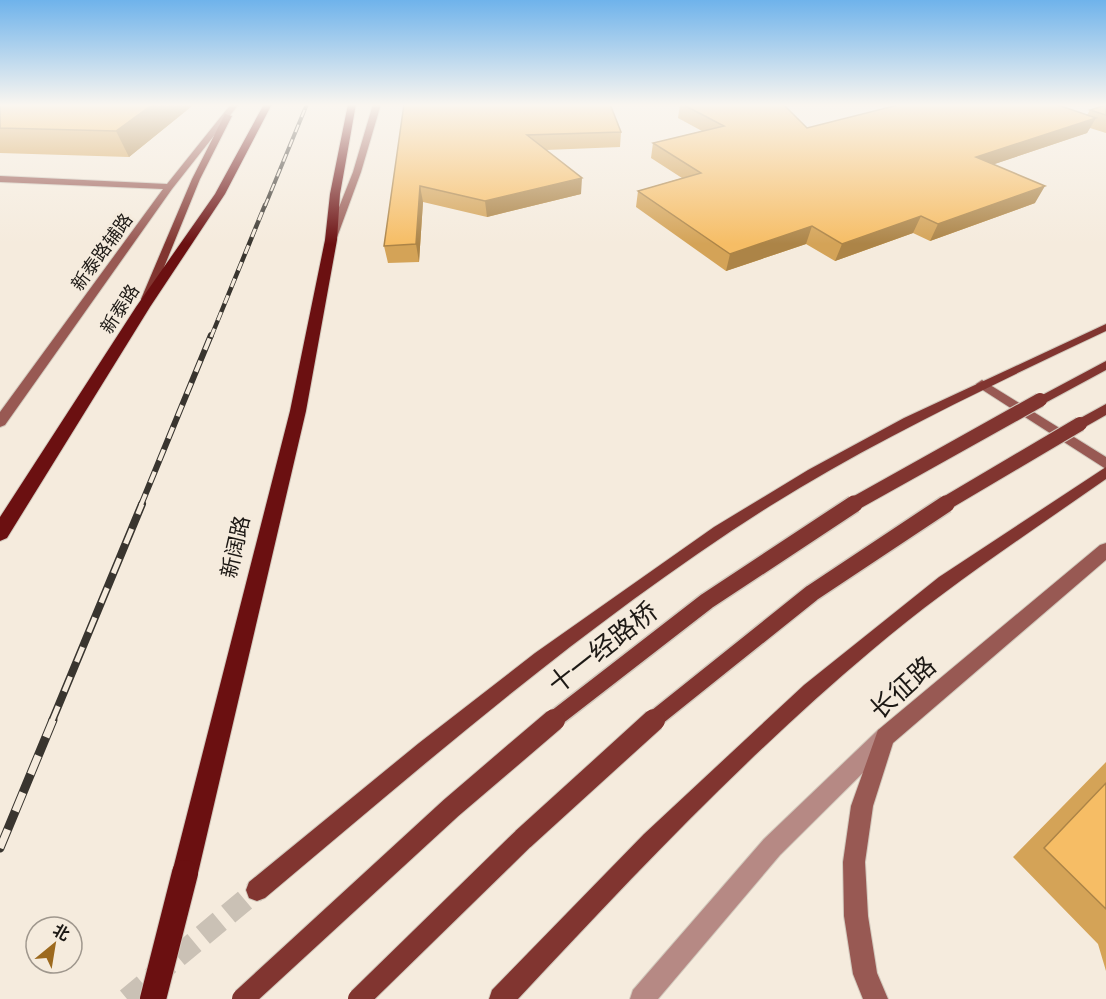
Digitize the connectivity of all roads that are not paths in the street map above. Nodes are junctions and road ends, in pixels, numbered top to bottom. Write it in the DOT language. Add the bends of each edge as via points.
graph roads {
  1 [pos="199,151"];
  2 [pos="210,151"];
  3 [pos="243,151"];
  4 [pos="343,151"];
  5 [pos="363,151"];
  6 [pos="0,179"];
  7 [pos="168,187"];
  8 [pos="331,240"];
  9 [pos="143,307"];
  10 [pos="1106,327"];
  11 [pos="1106,365"];
  12 [pos="982,384"];
  13 [pos="1106,409"];
  14 [pos="0,422"];
  15 [pos="1106,464"];
  16 [pos="1106,472"];
  17 [pos="0,533"];
  18 [pos="1106,550"];
  19 [pos="885,737"];
  20 [pos="257,890"];
  21 [pos="153,999"];
  22 [pos="243,999"];
  23 [pos="359,999"];
  24 [pos="501,999"];
  25 [pos="642,999"];
  26 [pos="876,999"];
  1 -- 7 [label="street, 新泰路辅路"];
  2 -- 9 [label="main road"];
  3 -- 9 [label="highway, 新泰路" via="220,194"];
  4 -- 8 [label="highway, 新阔路"];
  5 -- 8 [label="street"];
  6 -- 7 [label="street"];
  7 -- 14 [label="street, 新泰路辅路"];
  8 -- 21 [label="highway, 新阔路, bridge" via="298,411"];
  9 -- 17 [label="highway, 新泰路"];
  10 -- 12 [label="main road"];
  11 -- 22 [label="main road, 十一经路桥, bridge" via="838,514 670,629 442,815"];
  12 -- 15 [label="street"];
  12 -- 20 [label="main road" via="820,470 720,530 444,734"];
  13 -- 23 [label="main road, bridge" via="942,506 814,592 726,660 624,745 472,886"];
  16 -- 24 [label="main road" via="923,599 777,720 661,830"];
  18 -- 19 [label="street, 长征路"];
  19 -- 25 [label="street" via="772,847"];
  19 -- 26 [label="street, 长征路" via="862,806 854,862 856,916 865,974"];
}
